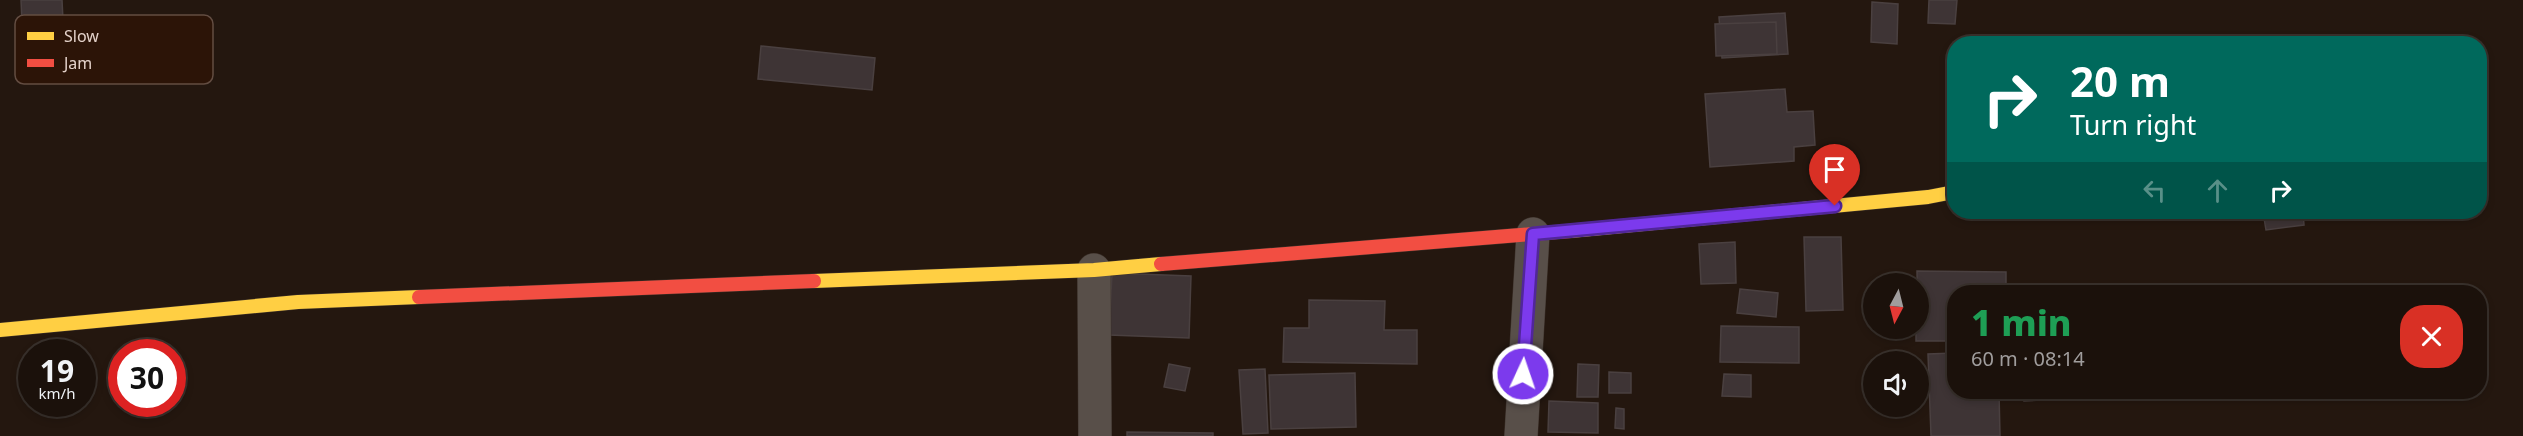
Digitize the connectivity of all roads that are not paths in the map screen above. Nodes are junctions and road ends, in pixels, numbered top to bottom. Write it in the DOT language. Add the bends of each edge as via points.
graph roads {
  1 [pos="1947,193"];
  2 [pos="1533,234"];
  3 [pos="1094,270"];
  4 [pos="0,330"];
  5 [pos="1095,436"];
  6 [pos="1521,436"];
  1 -- 2 [label="street"];
  2 -- 3 [label="street"];
  2 -- 6 [label="street"];
  3 -- 4 [label="street" via="298,302"];
  3 -- 5 [label="street"];
}
